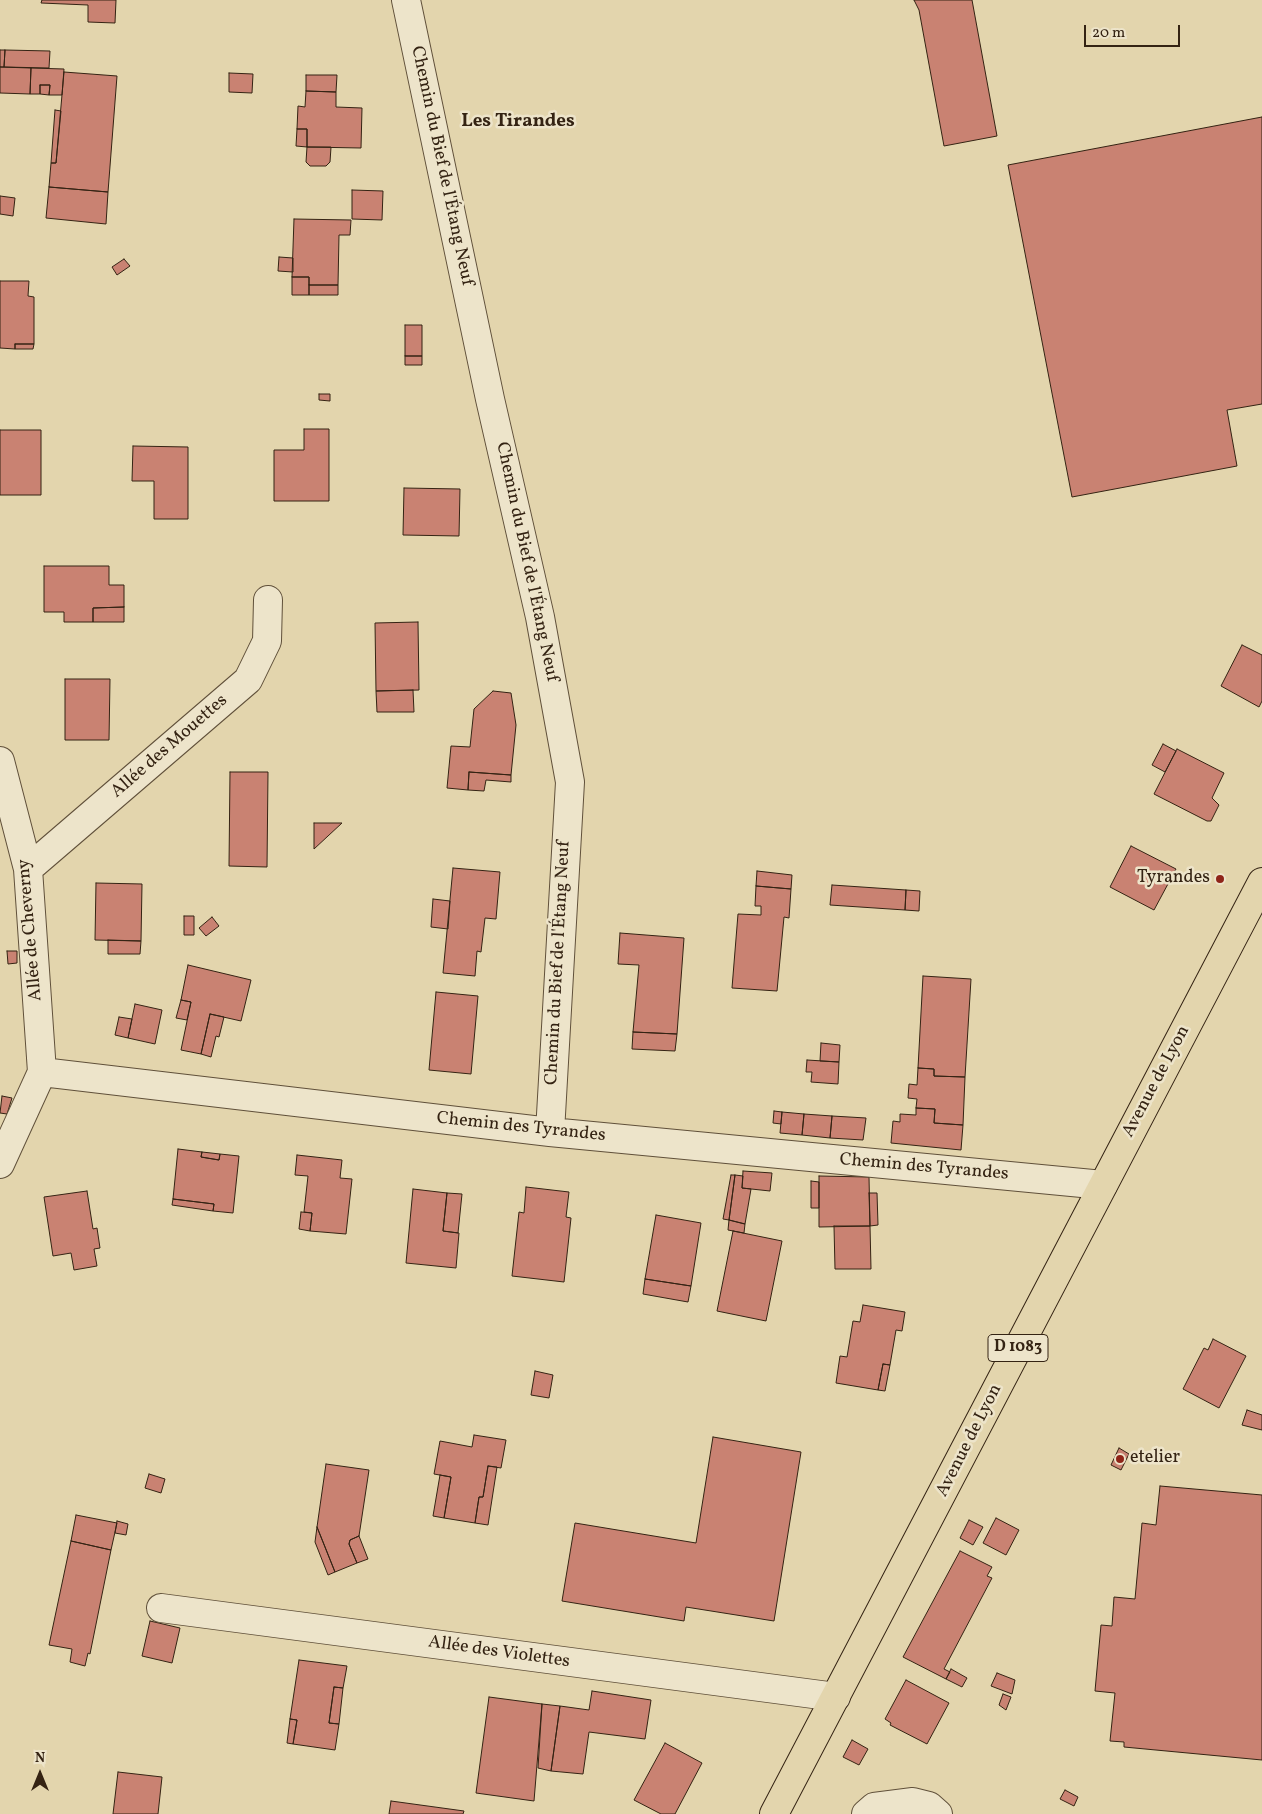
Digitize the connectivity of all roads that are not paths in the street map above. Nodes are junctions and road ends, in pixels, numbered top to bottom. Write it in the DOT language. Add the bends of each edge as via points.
graph roads {
  1 [pos="406,0"];
  2 [pos="268,600"];
  3 [pos="0,761"];
  4 [pos="9,831"];
  5 [pos="28,869"];
  6 [pos="1262,882"];
  7 [pos="42,1072"];
  8 [pos="550,1132"];
  9 [pos="0,1164"];
  10 [pos="1103,1185"];
  11 [pos="161,1608"];
  12 [pos="836,1697"];
  13 [pos="774,1814"];
  14 [pos="866,1814"];
  15 [pos="938,1814"];
  1 -- 8 [label="street, Chemin du Bief de l'Étang Neuf" via="490,399 540,617 570,782"];
  2 -- 5 [label="street, Allée des Mouettes" via="267,641 248,680"];
  3 -- 4 [label="street, Allée de Cheverny"];
  4 -- 5 [label="street, Allée de Cheverny"];
  5 -- 7 [label="street, Allée de Cheverny"];
  6 -- 10 [label="main road, Avenue de Lyon / D 1083"];
  7 -- 8 [label="street, Chemin des Tyrandes"];
  7 -- 9 [label="street"];
  8 -- 10 [label="street, Chemin des Tyrandes"];
  10 -- 12 [label="main road, Avenue de Lyon / D 1083"];
  11 -- 12 [label="street, Allée des Violettes"];
  12 -- 13 [label="main road, Avenue de Lyon / D 1083"];
  14 -- 15 [label="street" via="874,1807 913,1802 929,1806"];
}
